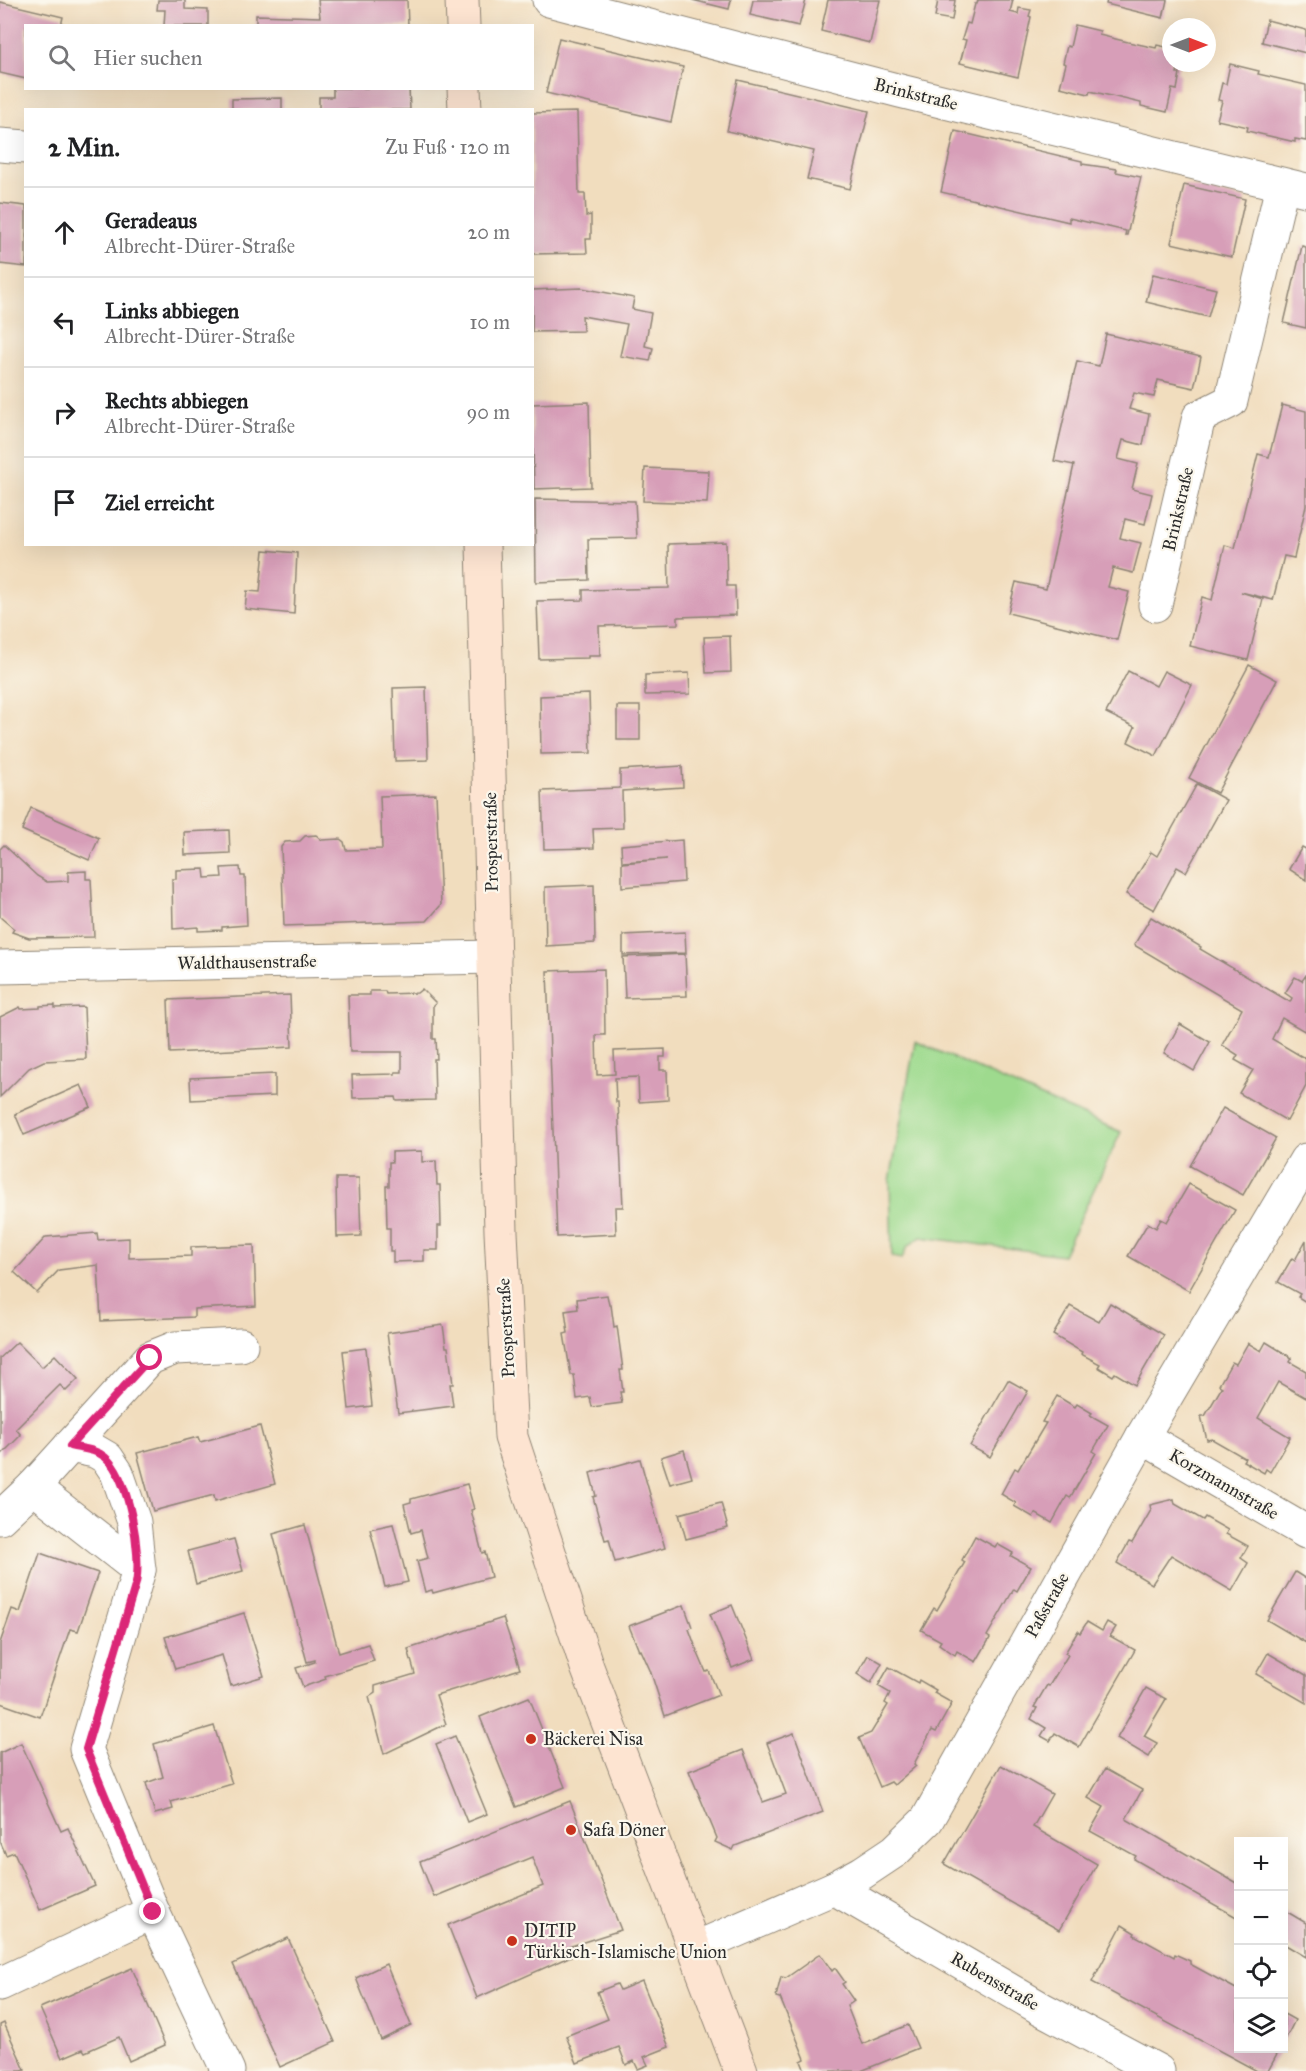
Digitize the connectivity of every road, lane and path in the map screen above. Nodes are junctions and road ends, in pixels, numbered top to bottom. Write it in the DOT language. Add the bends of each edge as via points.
graph roads {
  1 [pos="462,0"];
  2 [pos="549,0"];
  3 [pos="463,24"];
  4 [pos="464,90"];
  5 [pos="465,108"];
  6 [pos="0,145"];
  7 [pos="24,147"];
  8 [pos="1294,188"];
  9 [pos="483,546"];
  10 [pos="1155,605"];
  11 [pos="494,957"];
  12 [pos="0,967"];
  13 [pos="1306,1160"];
  14 [pos="241,1345"];
  15 [pos="1142,1437"];
  16 [pos="70,1446"];
  17 [pos="33,1487"];
  18 [pos="0,1518"];
  19 [pos="1306,1532"];
  20 [pos="139,1570"];
  21 [pos="834,1888"];
  22 [pos="153,1912"];
  23 [pos="694,1949"];
  24 [pos="0,1984"];
  25 [pos="228,2071"];
  26 [pos="741,2071"];
  27 [pos="1158,2071"];
  1 -- 3 [label="main road"];
  2 -- 8 [label="street, Brinkstraße"];
  4 -- 5 [label="main road"];
  6 -- 7 [label="street"];
  8 -- 10 [label="street, Brinkstraße" via="1231,401 1199,417"];
  9 -- 11 [label="main road, Prosperstraße"];
  11 -- 12 [label="street, Waldthausenstraße"];
  11 -- 23 [label="main road, Prosperstraße" via="511,1437 587,1667"];
  13 -- 15 [label="street, Paßstraße"];
  14 -- 16 [label="street" via="175,1348 150,1358"];
  15 -- 19 [label="street, Korzmannstraße"];
  15 -- 21 [label="street, Paßstraße" via="927,1820 895,1851"];
  16 -- 17 [label="street"];
  16 -- 20 [label="street" via="95,1451 107,1458 117,1473 134,1522"];
  17 -- 18 [label="street"];
  17 -- 20 [label="street"];
  20 -- 22 [label="street" via="86,1749"];
  21 -- 23 [label="street, Paßstraße"];
  21 -- 27 [label="street, Rubensstraße" via="1042,2009"];
  22 -- 24 [label="street"];
  22 -- 25 [label="street"];
  23 -- 26 [label="main road, Prosperstraße"];
}
